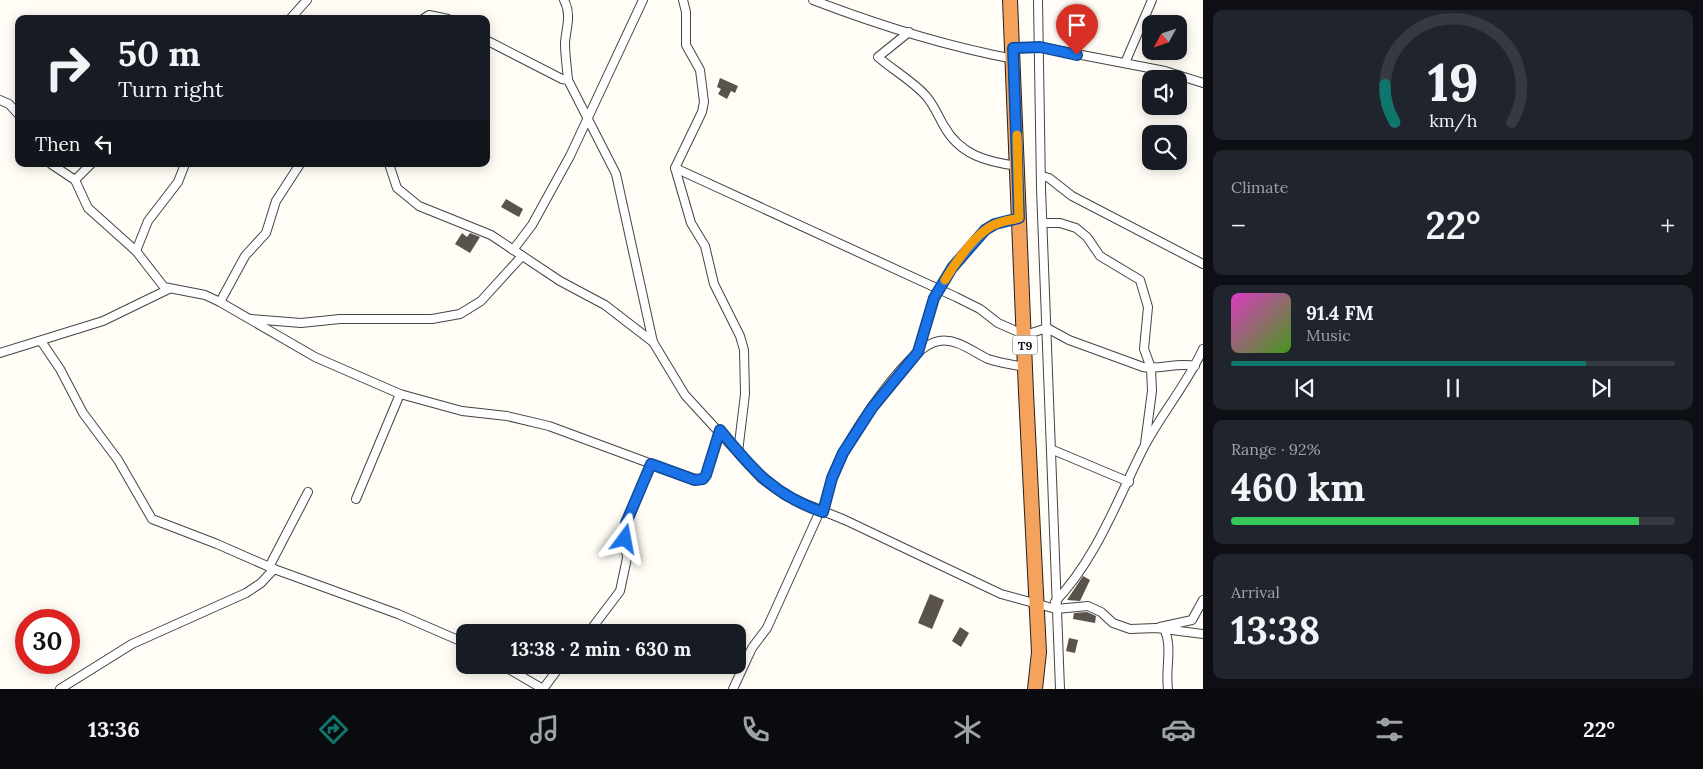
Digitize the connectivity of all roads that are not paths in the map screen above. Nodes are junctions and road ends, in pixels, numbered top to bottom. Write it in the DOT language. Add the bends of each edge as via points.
graph roads {
  1 [pos="307,0"];
  2 [pos="564,0"];
  3 [pos="643,0"];
  4 [pos="683,0"];
  5 [pos="813,0"];
  6 [pos="1010,0"];
  7 [pos="1038,0"];
  8 [pos="1152,0"];
  9 [pos="294,15"];
  10 [pos="909,32"];
  11 [pos="490,42"];
  12 [pos="1040,47"];
  13 [pos="1014,54"];
  14 [pos="1125,63"];
  15 [pos="568,80"];
  16 [pos="1203,83"];
  17 [pos="0,100"];
  18 [pos="15,111"];
  19 [pos="587,117"];
  20 [pos="1018,166"];
  21 [pos="55,167"];
  22 [pos="88,167"];
  23 [pos="184,167"];
  24 [pos="298,167"];
  25 [pos="390,167"];
  26 [pos="676,168"];
  27 [pos="1042,176"];
  28 [pos="74,180"];
  29 [pos="1019,218"];
  30 [pos="1043,223"];
  31 [pos="513,250"];
  32 [pos="136,251"];
  33 [pos="522,256"];
  34 [pos="1203,264"];
  35 [pos="169,289"];
  36 [pos="940,289"];
  37 [pos="220,302"];
  38 [pos="250,319"];
  39 [pos="1047,328"];
  40 [pos="1025,335"];
  41 [pos="41,341"];
  42 [pos="653,342"];
  43 [pos="1203,349"];
  44 [pos="918,352"];
  45 [pos="0,354"];
  46 [pos="1199,361"];
  47 [pos="1026,367"];
  48 [pos="1151,368"];
  49 [pos="400,394"];
  50 [pos="720,430"];
  51 [pos="1145,446"];
  52 [pos="1052,450"];
  53 [pos="738,452"];
  54 [pos="651,464"];
  55 [pos="1128,482"];
  56 [pos="308,492"];
  57 [pos="356,499"];
  58 [pos="821,511"];
  59 [pos="271,568"];
  60 [pos="1203,600"];
  61 [pos="1037,602"];
  62 [pos="1056,605"];
  63 [pos="595,624"];
  64 [pos="1160,628"];
  65 [pos="1203,634"];
  66 [pos="456,639"];
  67 [pos="517,674"];
  68 [pos="555,674"];
  69 [pos="60,689"];
  70 [pos="543,689"];
  71 [pos="733,689"];
  72 [pos="1035,689"];
  73 [pos="1060,689"];
  74 [pos="1168,689"];
  1 -- 9 [label="street"];
  2 -- 15 [label="street" via="568,25 565,41"];
  3 -- 19 [label="street"];
  4 -- 26 [label="street" via="686,45 700,70 704,102"];
  5 -- 10 [label="street"];
  6 -- 13 [label="highway, T9"];
  7 -- 12 [label="street"];
  8 -- 14 [label="street"];
  10 -- 13 [label="street" via="962,49"];
  10 -- 20 [label="street" via="878,57 921,90 956,143 965,151 988,161"];
  11 -- 15 [label="street"];
  12 -- 13 [label="street"];
  12 -- 14 [label="street"];
  12 -- 27 [label="street"];
  13 -- 20 [label="highway, T9"];
  14 -- 16 [label="street"];
  15 -- 19 [label="street"];
  17 -- 18 [label="street"];
  19 -- 31 [label="street" via="532,226"];
  19 -- 42 [label="street" via="616,174"];
  20 -- 29 [label="highway, T9"];
  21 -- 28 [label="street"];
  22 -- 28 [label="street"];
  23 -- 32 [label="street" via="178,182 148,222"];
  24 -- 37 [label="street" via="276,201 266,234 245,256"];
  25 -- 31 [label="street" via="397,188 419,206 491,234"];
  26 -- 36 [label="street"];
  26 -- 53 [label="street" via="691,222 705,246 714,284 744,350 745,394"];
  27 -- 30 [label="street"];
  27 -- 34 [label="street" via="1072,196"];
  28 -- 32 [label="street" via="88,208"];
  29 -- 36 [label="street" via="985,230 952,268"];
  29 -- 40 [label="highway, T9"];
  30 -- 39 [label="street"];
  30 -- 48 [label="street" via="1060,222 1076,228 1100,256 1140,280 1148,307 1144,349"];
  31 -- 33 [label="street"];
  32 -- 35 [label="street" via="160,284"];
  33 -- 38 [label="street" via="481,301 460,314 432,319 340,319 301,323"];
  33 -- 42 [label="street" via="606,305"];
  35 -- 37 [label="street" via="205,295"];
  35 -- 41 [label="street" via="103,322"];
  36 -- 40 [label="street" via="980,309 998,324"];
  36 -- 44 [label="street" via="929,310"];
  37 -- 38 [label="street"];
  38 -- 49 [label="street" via="315,357"];
  39 -- 40 [label="street"];
  39 -- 48 [label="street" via="1103,353"];
  39 -- 52 [label="street"];
  40 -- 47 [label="highway, T9"];
  41 -- 45 [label="street"];
  41 -- 59 [label="street" via="152,519"];
  42 -- 50 [label="street" via="685,395"];
  43 -- 46 [label="street"];
  44 -- 47 [label="street" via="927,345 950,340 989,359"];
  44 -- 58 [label="street" via="856,430 832,478"];
  46 -- 48 [label="street"];
  46 -- 51 [label="street"];
  47 -- 61 [label="highway, T9"];
  48 -- 51 [label="street" via="1152,391"];
  49 -- 54 [label="street" via="462,411 507,416 549,426"];
  49 -- 57 [label="street"];
  50 -- 53 [label="street"];
  50 -- 54 [label="street" via="703,479 695,480"];
  51 -- 55 [label="street"];
  52 -- 55 [label="street"];
  52 -- 62 [label="street"];
  53 -- 58 [label="street" via="775,490"];
  54 -- 63 [label="street" via="624,530 627,564 620,591"];
  55 -- 62 [label="street" via="1100,540"];
  56 -- 59 [label="street"];
  58 -- 61 [label="street" via="1001,594"];
  58 -- 71 [label="street" via="767,628 752,648"];
  59 -- 66 [label="street" via="398,614"];
  59 -- 69 [label="street" via="261,583 246,593 132,644"];
  60 -- 64 [label="street" via="1192,620"];
  61 -- 62 [label="street"];
  61 -- 72 [label="highway, T9" via="1039,652"];
  62 -- 64 [label="street" via="1088,606 1130,629"];
  62 -- 73 [label="street"];
  64 -- 65 [label="street"];
  64 -- 74 [label="street" via="1168,642"];
  67 -- 70 [label="street"];
  68 -- 70 [label="street"];
}
